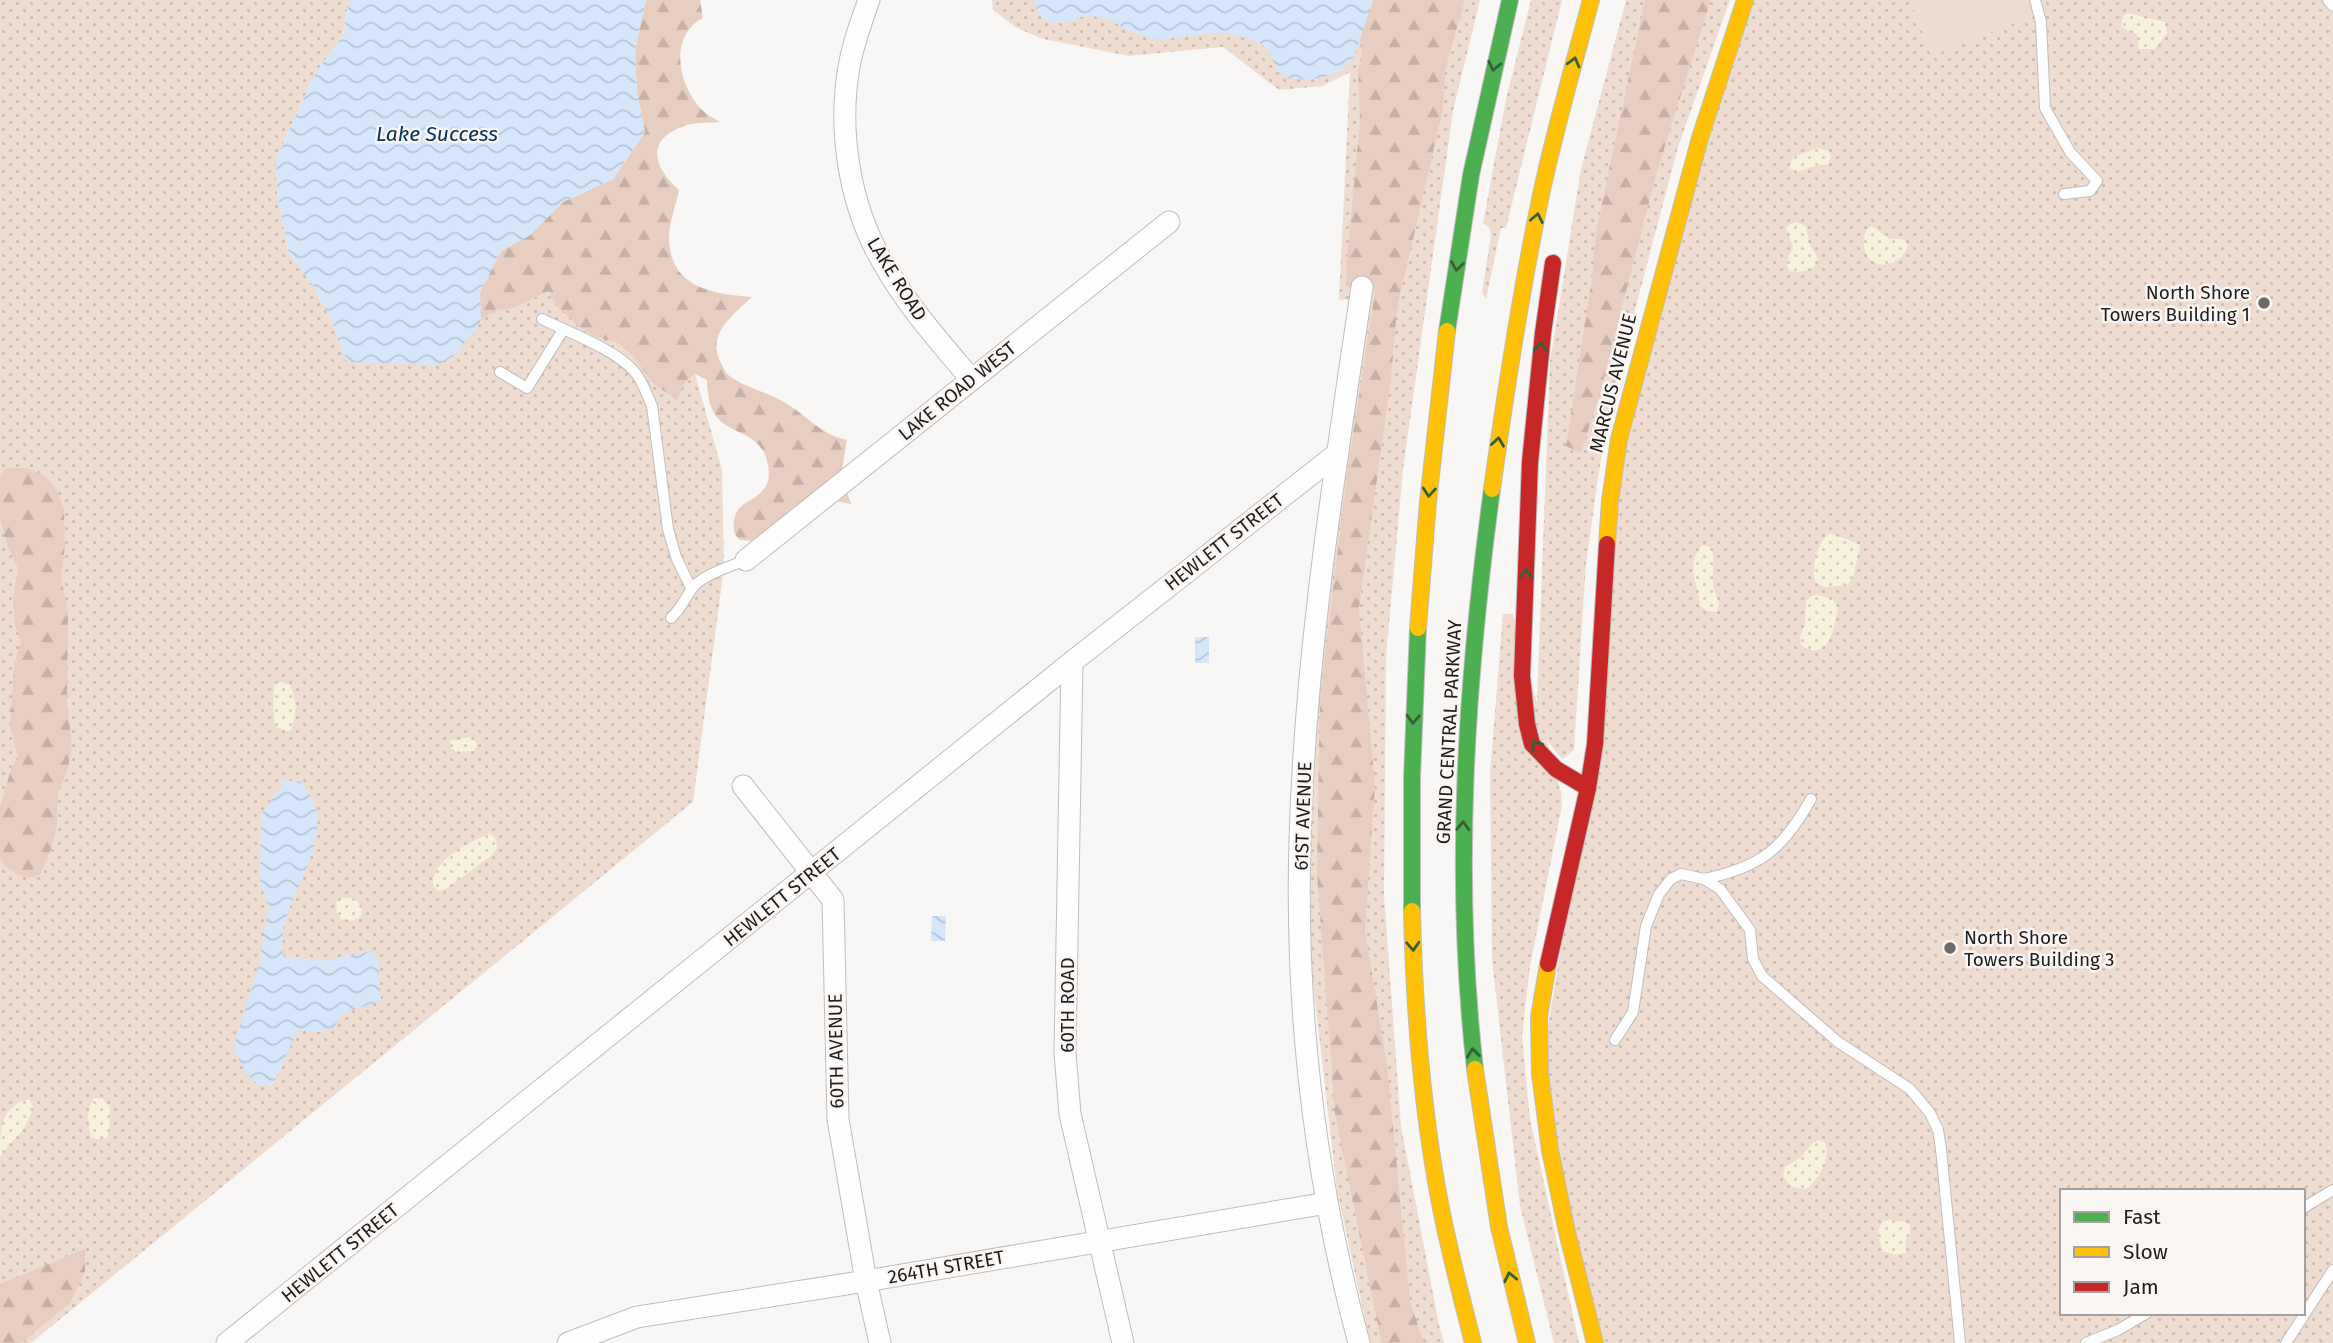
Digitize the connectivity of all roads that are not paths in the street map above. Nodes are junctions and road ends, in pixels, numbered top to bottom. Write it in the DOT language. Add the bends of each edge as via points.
graph roads {
  1 [pos="869,0"];
  2 [pos="1510,0"];
  3 [pos="1591,0"];
  4 [pos="1602,0"];
  5 [pos="1745,0"];
  6 [pos="2035,0"];
  7 [pos="2328,0"];
  8 [pos="2333,6"];
  9 [pos="1596,41"];
  10 [pos="2064,194"];
  11 [pos="1169,222"];
  12 [pos="1556,244"];
  13 [pos="1362,287"];
  14 [pos="542,319"];
  15 [pos="563,330"];
  16 [pos="500,372"];
  17 [pos="971,379"];
  18 [pos="1338,453"];
  19 [pos="746,560"];
  20 [pos="691,588"];
  21 [pos="671,618"];
  22 [pos="1072,662"];
  23 [pos="743,786"];
  24 [pos="1588,788"];
  25 [pos="1811,799"];
  26 [pos="811,873"];
  27 [pos="1704,879"];
  28 [pos="1615,1040"];
  29 [pos="2333,1190"];
  30 [pos="1327,1203"];
  31 [pos="2305,1207"];
  32 [pos="1098,1241"];
  33 [pos="2333,1270"];
  34 [pos="866,1281"];
  35 [pos="2305,1313"];
  36 [pos="2144,1315"];
  37 [pos="2304,1315"];
  38 [pos="228,1343"];
  39 [pos="568,1343"];
  40 [pos="880,1343"];
  41 [pos="1123,1343"];
  42 [pos="1359,1343"];
  43 [pos="1474,1343"];
  44 [pos="1527,1343"];
  45 [pos="1595,1343"];
  46 [pos="1960,1343"];
  47 [pos="2086,1343"];
  48 [pos="2286,1343"];
  1 -- 17 [label="street, LAKE ROAD" via="854,43 845,111 853,187 863,223 881,260 923,323"];
  2 -- 43 [label="main road, GRAND CENTRAL PARKWAY, one-way" via="1466,198 1431,470 1412,745 1410,887 1417,1027 1434,1167"];
  44 -- 3 [label="main road, GRAND CENTRAL PARKWAY, one-way" via="1489,1174 1471,1034 1463,824 1476,618 1514,338 1558,125"];
  4 -- 9 [label="main road"];
  5 -- 24 [label="main road, MARCUS AVENUE" via="1700,138 1619,439"];
  6 -- 10 [label="lane" via="2042,22 2045,108 2070,152 2098,181 2090,191"];
  7 -- 8 [label="lane"];
  11 -- 17 [label="street, LAKE ROAD WEST"];
  24 -- 12 [label="main road, one-way" via="1556,769 1532,744 1522,676 1530,462"];
  13 -- 18 [label="street, 61ST AVENUE"];
  14 -- 15 [label="lane"];
  15 -- 16 [label="lane" via="527,388"];
  15 -- 20 [label="lane" via="620,359 645,388 652,406 668,529"];
  17 -- 19 [label="street, LAKE ROAD WEST"];
  18 -- 22 [label="street, HEWLETT STREET"];
  18 -- 30 [label="street, 61ST AVENUE" via="1309,692 1300,840 1309,1074"];
  19 -- 20 [label="lane"];
  20 -- 21 [label="lane" via="684,605"];
  22 -- 26 [label="street, HEWLETT STREET"];
  22 -- 32 [label="street, 60TH ROAD" via="1065,1053 1070,1114"];
  23 -- 26 [label="street, 60TH AVENUE"];
  24 -- 45 [label="main road, MARCUS AVENUE" via="1546,972 1538,1042 1550,1150"];
  25 -- 27 [label="lane" via="1794,829 1759,861"];
  26 -- 34 [label="street, 60TH AVENUE" via="832,900 838,1119"];
  26 -- 38 [label="street, HEWLETT STREET"];
  27 -- 28 [label="lane" via="1681,874 1659,894 1646,926 1633,1013"];
  27 -- 46 [label="lane" via="1720,889 1751,930 1754,959 1762,976 1838,1042 1910,1089 1930,1113 1938,1130"];
  29 -- 31 [label="lane"];
  30 -- 32 [label="street, 264TH STREET"];
  30 -- 42 [label="street, 61ST AVENUE"];
  32 -- 34 [label="street, 264TH STREET"];
  32 -- 41 [label="street, 60TH ROAD"];
  33 -- 35 [label="lane"];
  34 -- 39 [label="street, 264TH STREET" via="637,1317"];
  34 -- 40 [label="street, 60TH AVENUE"];
  36 -- 47 [label="lane"];
  37 -- 48 [label="lane"];
}
